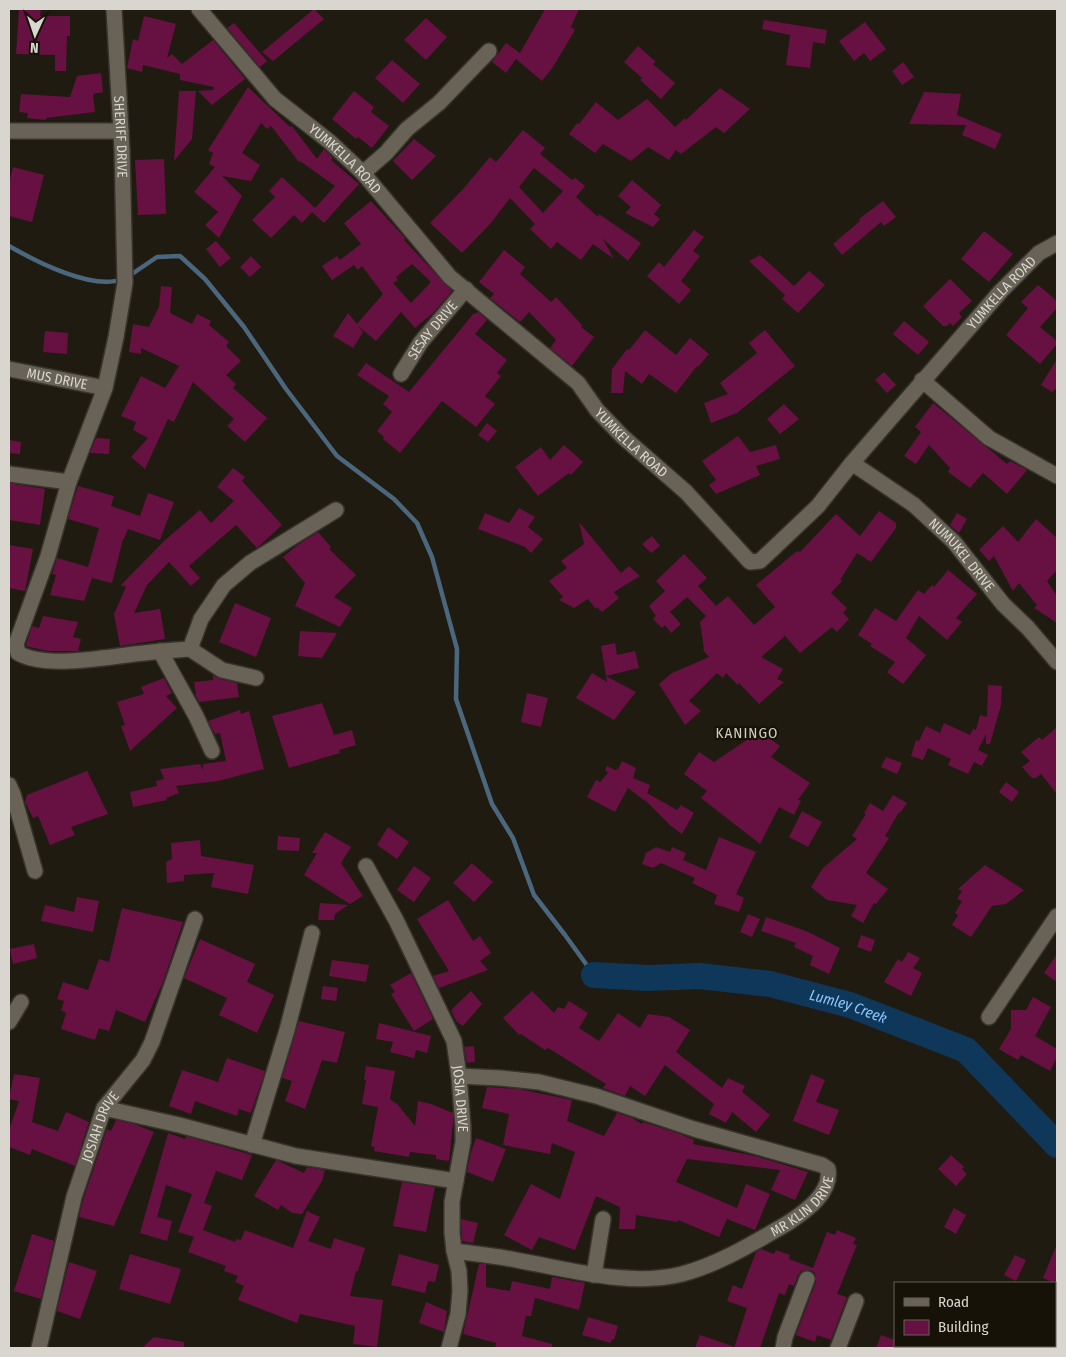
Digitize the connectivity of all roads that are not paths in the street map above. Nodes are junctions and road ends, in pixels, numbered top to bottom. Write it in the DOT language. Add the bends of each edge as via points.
graph roads {
  1 [pos="114,9"];
  2 [pos="199,9"];
  3 [pos="489,51"];
  4 [pos="11,131"];
  5 [pos="121,131"];
  6 [pos="363,174"];
  7 [pos="1057,243"];
  8 [pos="466,289"];
  9 [pos="9,369"];
  10 [pos="401,374"];
  11 [pos="922,380"];
  12 [pos="105,388"];
  13 [pos="852,463"];
  14 [pos="9,474"];
  15 [pos="1057,476"];
  16 [pos="69,482"];
  17 [pos="336,510"];
  18 [pos="190,649"];
  19 [pos="160,651"];
  20 [pos="1057,662"];
  21 [pos="256,678"];
  22 [pos="212,751"];
  23 [pos="9,785"];
  24 [pos="366,866"];
  25 [pos="35,871"];
  26 [pos="1057,916"];
  27 [pos="194,919"];
  28 [pos="312,933"];
  29 [pos="22,1002"];
  30 [pos="990,1017"];
  31 [pos="9,1022"];
  32 [pos="459,1076"];
  33 [pos="104,1108"];
  34 [pos="252,1145"];
  35 [pos="456,1181"];
  36 [pos="603,1219"];
  37 [pos="454,1251"];
  38 [pos="594,1276"];
  39 [pos="807,1279"];
  40 [pos="856,1301"];
  41 [pos="39,1348"];
  42 [pos="449,1348"];
  43 [pos="783,1348"];
  44 [pos="838,1348"];
  1 -- 5 [label="street, SHERIFF DRIVE"];
  2 -- 6 [label="street, YUMKELLA ROAD" via="275,99 330,142"];
  3 -- 6 [label="street" via="440,103 407,129"];
  4 -- 5 [label="street"];
  5 -- 12 [label="street, SHERIFF DRIVE" via="125,283"];
  6 -- 8 [label="street, YUMKELLA ROAD" via="450,277"];
  7 -- 11 [label="street, YUMKELLA ROAD" via="1039,253 1020,272"];
  8 -- 10 [label="street, SESAY DRIVE" via="421,342"];
  8 -- 13 [label="street, YUMKELLA ROAD" via="578,383 616,430 686,492 750,562 760,561 818,506"];
  9 -- 12 [label="street, MUS DRIVE"];
  11 -- 13 [label="street, YUMKELLA ROAD"];
  11 -- 15 [label="street" via="988,438"];
  12 -- 16 [label="street"];
  13 -- 20 [label="street, NUMUKEL DRIVE" via="914,505 954,542 1003,604"];
  14 -- 16 [label="street"];
  16 -- 19 [label="street" via="48,556 16,644 18,653 42,661 86,660"];
  17 -- 18 [label="street" via="250,564 224,585 201,619"];
  18 -- 19 [label="street"];
  18 -- 21 [label="street" via="222,670"];
  19 -- 22 [label="street"];
  23 -- 25 [label="street"];
  24 -- 32 [label="street, JOSIA DRIVE" via="396,920 454,1041"];
  26 -- 30 [label="street"];
  27 -- 33 [label="street, JOSIAH DRIVE" via="152,1042 143,1060"];
  28 -- 34 [label="street"];
  29 -- 31 [label="street"];
  32 -- 35 [label="street, JOSIA DRIVE" via="463,1142"];
  32 -- 38 [label="street, MR KLIN DRIVE" via="538,1082 596,1096 694,1130 828,1169 830,1178 818,1200 793,1220 726,1257 682,1274 644,1279"];
  33 -- 34 [label="street"];
  33 -- 41 [label="street, JOSIAH DRIVE" via="74,1197"];
  34 -- 35 [label="street" via="296,1156"];
  35 -- 37 [label="street, JOSIA DRIVE" via="452,1202"];
  36 -- 38 [label="street"];
  37 -- 38 [label="street, MR KLIN DRIVE" via="510,1258"];
  37 -- 42 [label="street, JOSIA DRIVE" via="460,1291"];
  39 -- 43 [label="street"];
  40 -- 44 [label="street"];
}
